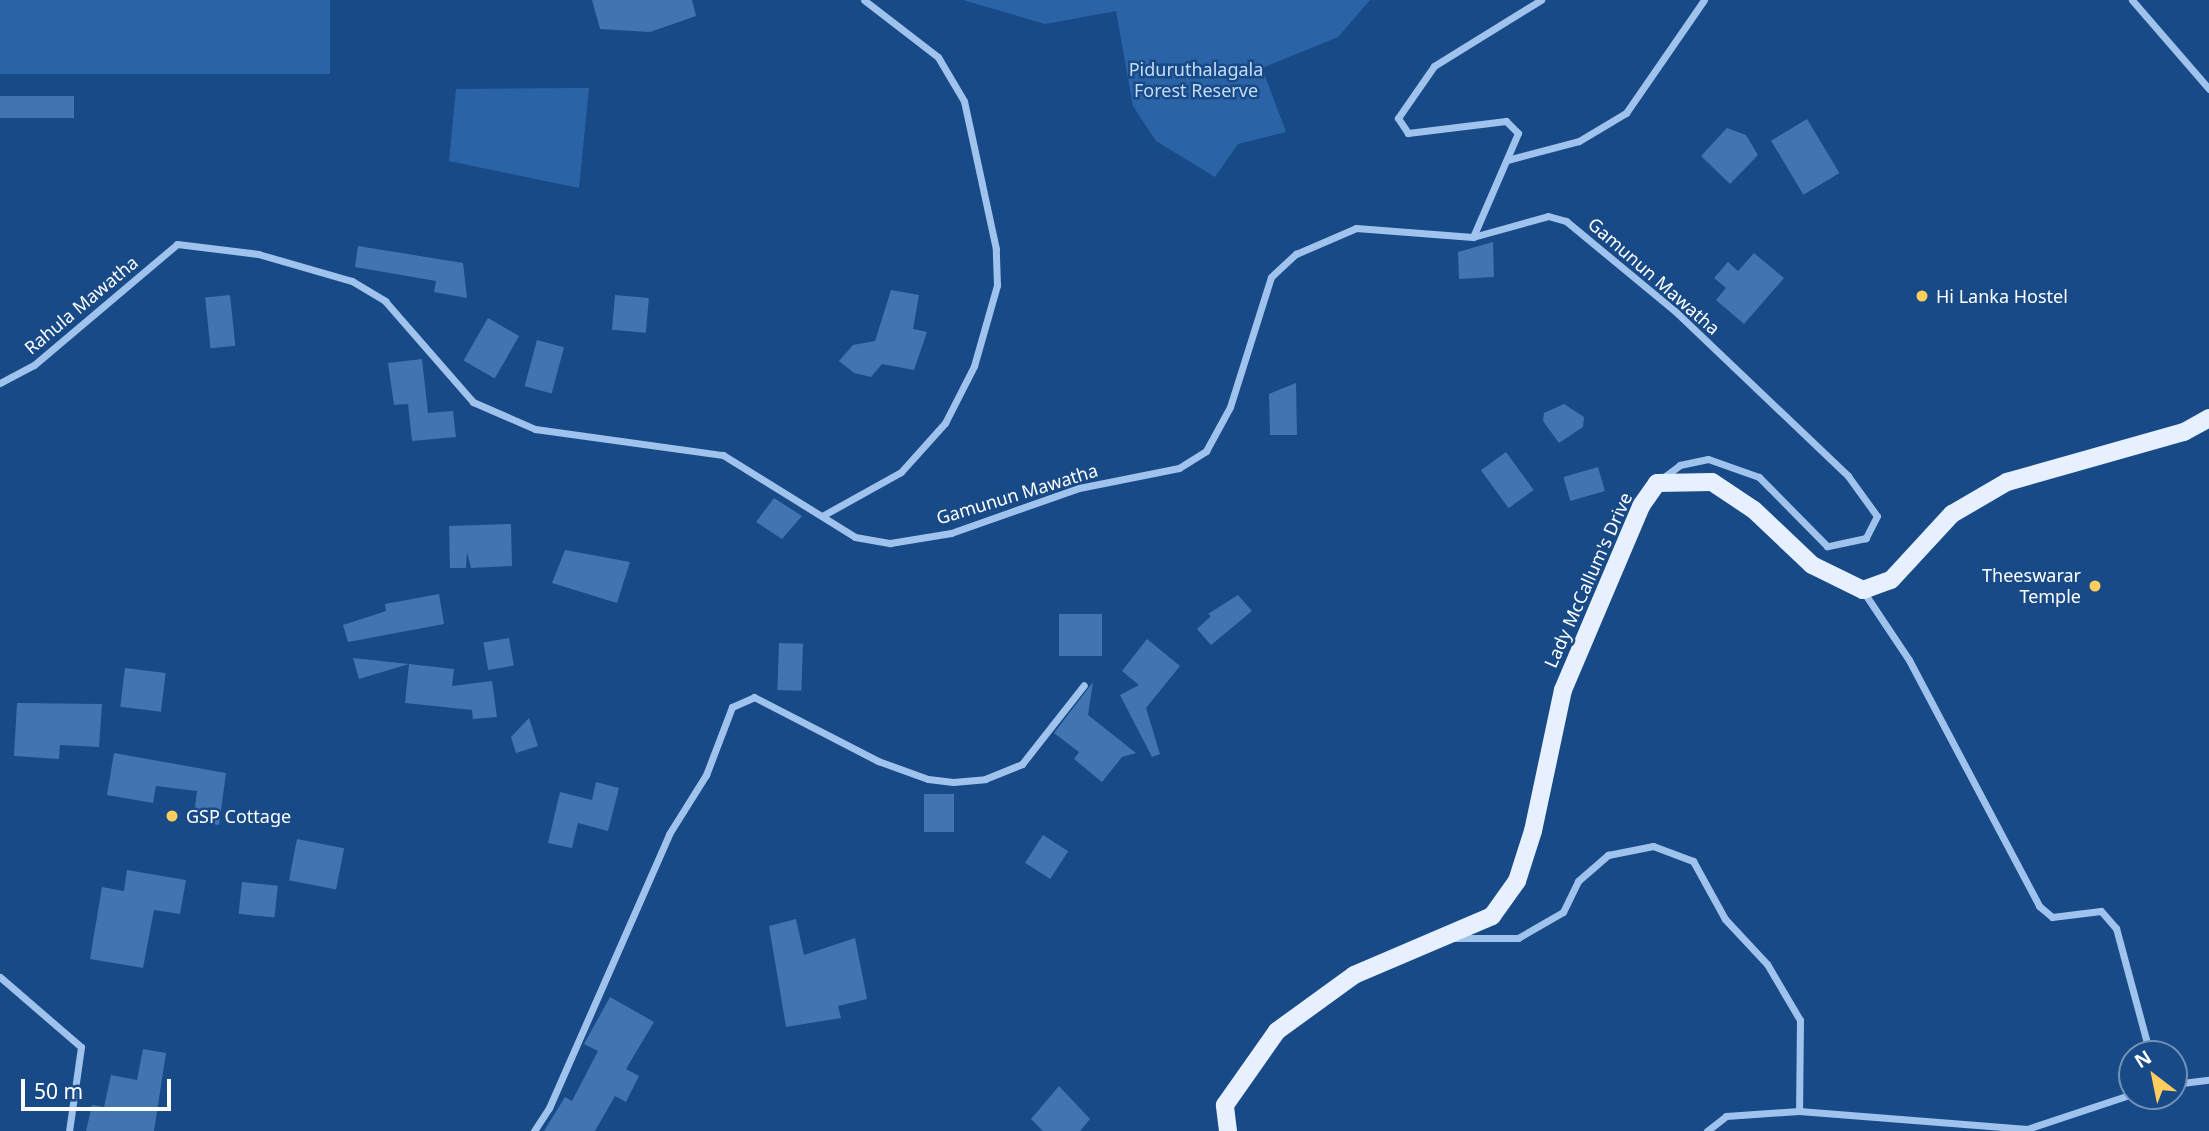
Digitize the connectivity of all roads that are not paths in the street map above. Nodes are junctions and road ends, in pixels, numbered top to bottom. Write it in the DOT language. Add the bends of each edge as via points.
graph roads {
  1 [pos="864,0"];
  2 [pos="1541,0"];
  3 [pos="1704,0"];
  4 [pos="2132,0"];
  5 [pos="2209,89"];
  6 [pos="1507,160"];
  7 [pos="1473,237"];
  8 [pos="177,244"];
  9 [pos="0,383"];
  10 [pos="2209,418"];
  11 [pos="1657,483"];
  12 [pos="822,516"];
  13 [pos="1863,590"];
  14 [pos="1084,685"];
  15 [pos="1444,939"];
  16 [pos="0,977"];
  17 [pos="2146,1040"];
  18 [pos="2209,1080"];
  19 [pos="2188,1082"];
  20 [pos="2118,1099"];
  21 [pos="1799,1111"];
  22 [pos="69,1131"];
  23 [pos="534,1131"];
  24 [pos="1228,1131"];
  25 [pos="1707,1131"];
  1 -- 12 [label="street" via="938,57 964,101 996,249 997,285 974,366 945,423 901,472"];
  2 -- 6 [label="street" via="1434,66 1398,118 1408,133 1506,121 1518,133"];
  3 -- 6 [label="street" via="1626,113 1579,141"];
  4 -- 5 [label="street"];
  6 -- 7 [label="street"];
  7 -- 11 [label="street, Gamunun Mawatha" via="1548,216 1566,221 1676,312 1848,476 1877,516 1866,538 1827,546 1759,477 1707,459 1680,465"];
  7 -- 12 [label="street, Gamunun Mawatha" via="1356,228 1296,254 1271,277 1230,407 1206,451 1180,468 1079,488 951,533 890,543 855,537"];
  8 -- 9 [label="street, Rahula Mawatha" via="34,365"];
  8 -- 12 [label="street, Gamunun Mawatha" via="258,254 352,281 386,301 473,402 535,429 723,455"];
  10 -- 13 [label="main road" via="2184,432 2007,482 1952,514 1891,580"];
  11 -- 13 [label="main road, Lady McCallum's Drive" via="1712,482 1754,510 1812,565"];
  11 -- 15 [label="main road, Lady McCallum's Drive" via="1641,506 1563,690 1533,831 1517,881 1492,916"];
  13 -- 17 [label="street" via="1909,660 2039,906 2052,918 2101,911 2116,928"];
  14 -- 23 [label="street" via="1023,764 985,779 953,782 928,779 878,761 754,696 732,707 706,775 669,835 549,1108"];
  15 -- 21 [label="street" via="1518,938 1563,912 1578,881 1608,855 1653,846 1693,861 1726,919 1768,964 1800,1020"];
  15 -- 24 [label="main road, Lady McCallum's Drive" via="1396,953 1354,975 1278,1031 1225,1105"];
  16 -- 22 [label="street" via="81,1047"];
  18 -- 19 [label="street"];
  20 -- 21 [label="street" via="2027,1129"];
  21 -- 25 [label="street" via="1726,1116"];
}
